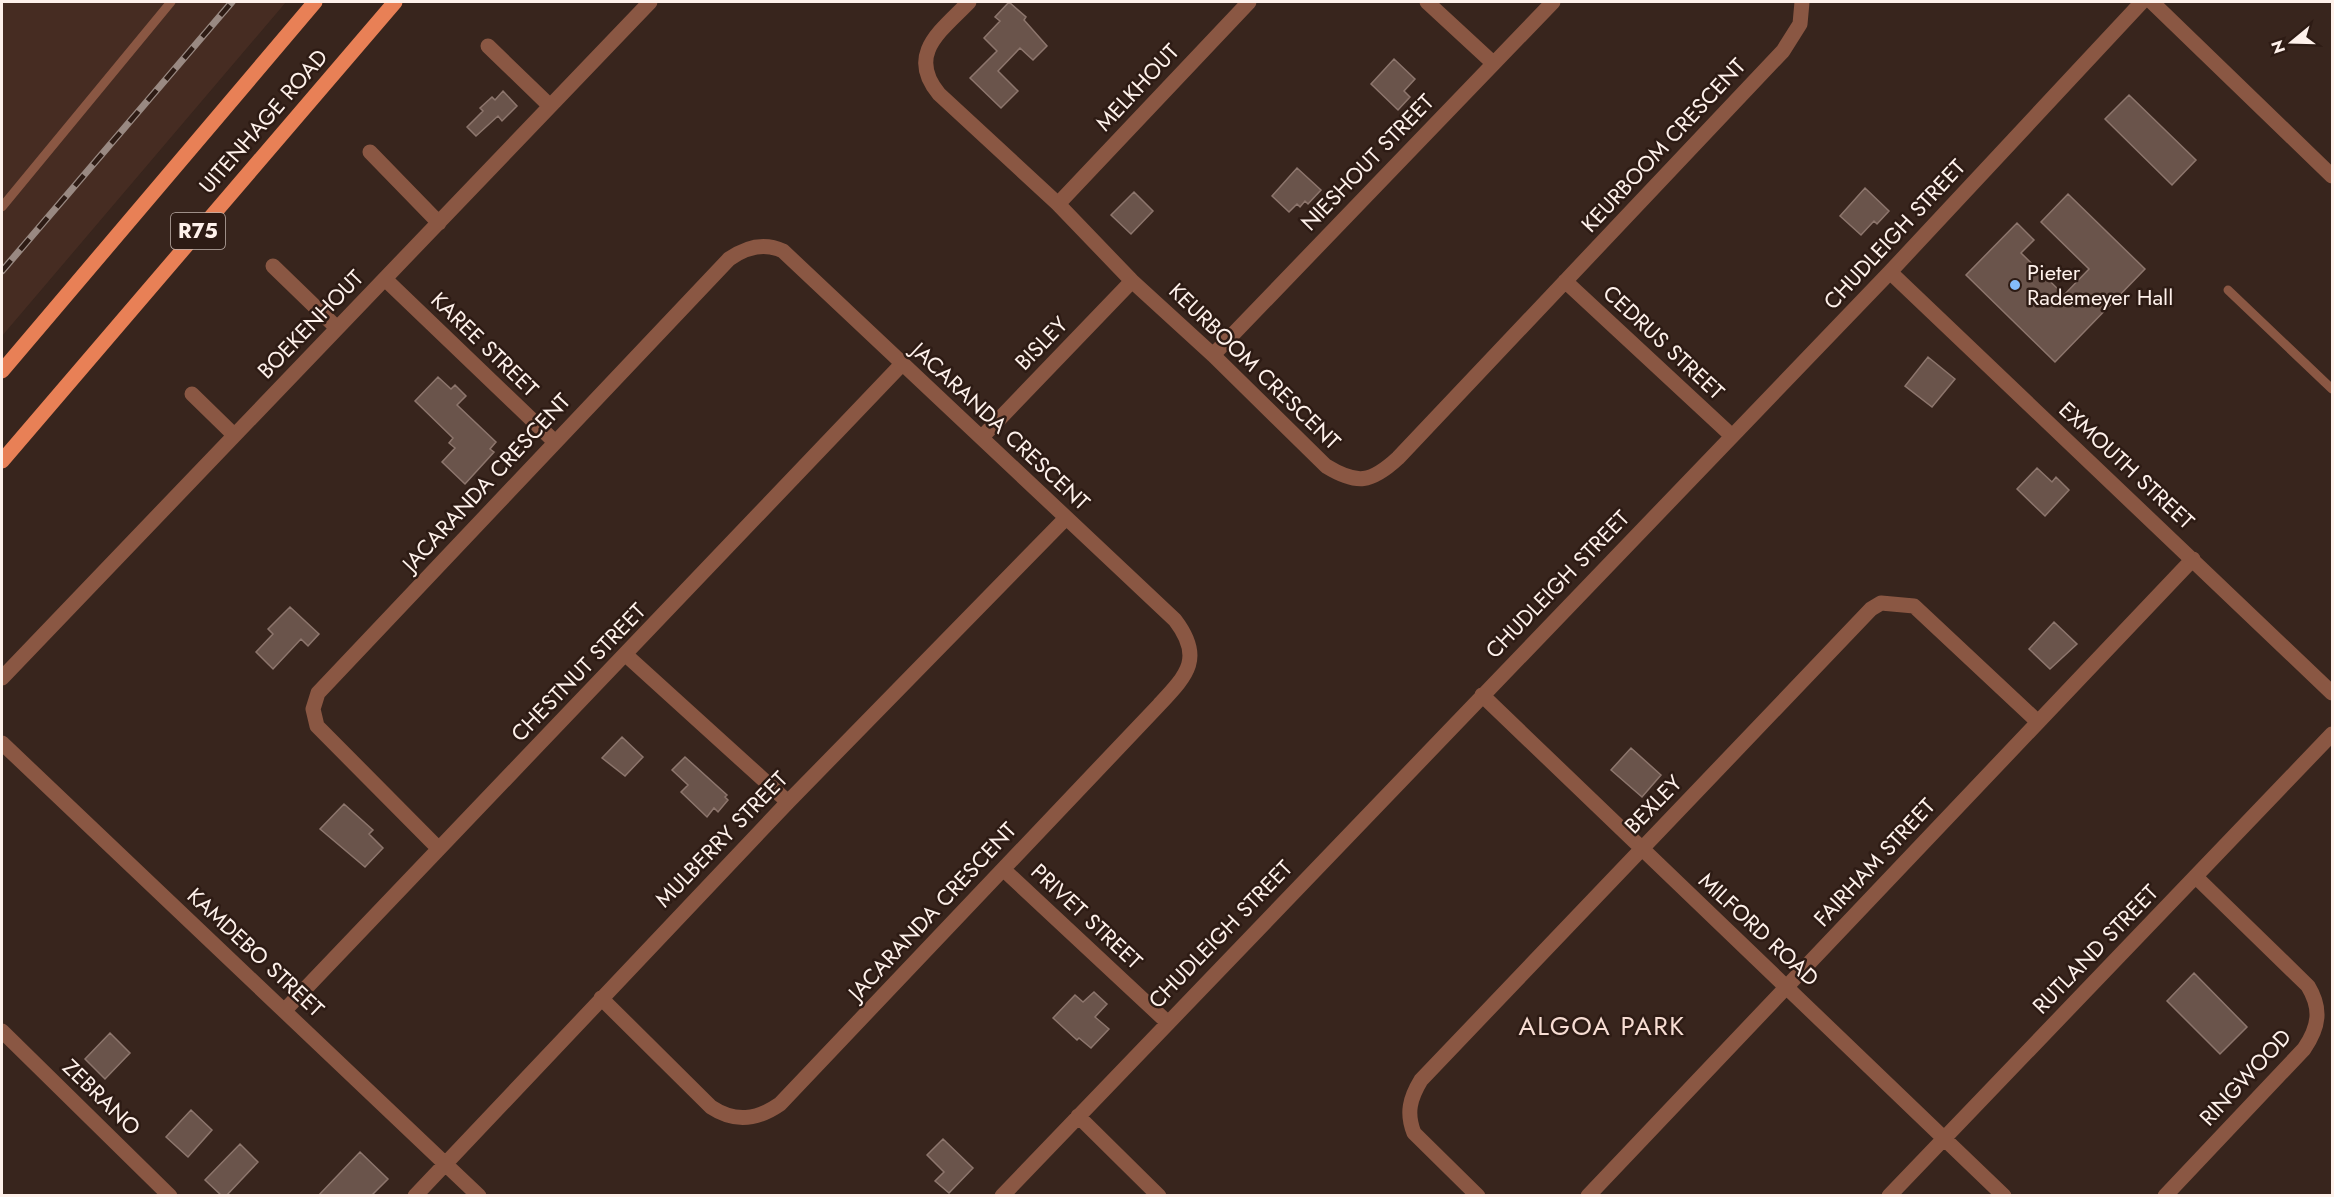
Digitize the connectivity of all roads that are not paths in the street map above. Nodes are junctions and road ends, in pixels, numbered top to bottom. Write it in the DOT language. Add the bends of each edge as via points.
graph roads {
  1 [pos="171,2"];
  2 [pos="315,2"];
  3 [pos="395,2"];
  4 [pos="649,2"];
  5 [pos="969,2"];
  6 [pos="1249,2"];
  7 [pos="1427,2"];
  8 [pos="1553,2"];
  9 [pos="1802,2"];
  10 [pos="2142,2"];
  11 [pos="2152,2"];
  12 [pos="488,46"];
  13 [pos="1493,63"];
  14 [pos="549,105"];
  15 [pos="370,152"];
  16 [pos="2332,176"];
  17 [pos="1058,204"];
  18 [pos="2,207"];
  19 [pos="439,224"];
  20 [pos="273,266"];
  21 [pos="1890,272"];
  22 [pos="385,279"];
  23 [pos="1132,281"];
  24 [pos="1565,281"];
  25 [pos="2228,290"];
  26 [pos="337,328"];
  27 [pos="1214,355"];
  28 [pos="902,364"];
  29 [pos="2,370"];
  30 [pos="2332,389"];
  31 [pos="192,394"];
  32 [pos="234,435"];
  33 [pos="983,436"];
  34 [pos="1732,436"];
  35 [pos="555,442"];
  36 [pos="2,461"];
  37 [pos="1066,518"];
  38 [pos="2193,559"];
  39 [pos="626,655"];
  40 [pos="2,678"];
  41 [pos="2332,693"];
  42 [pos="1482,695"];
  43 [pos="2038,722"];
  44 [pos="2332,734"];
  45 [pos="2,743"];
  46 [pos="788,802"];
  47 [pos="438,848"];
  48 [pos="1641,850"];
  49 [pos="1003,869"];
  50 [pos="2196,877"];
  51 [pos="1788,986"];
  52 [pos="601,998"];
  53 [pos="285,1010"];
  54 [pos="1167,1022"];
  55 [pos="2,1031"];
  56 [pos="1077,1116"];
  57 [pos="1943,1139"];
  58 [pos="444,1162"];
  59 [pos="170,1196"];
  60 [pos="414,1196"];
  61 [pos="479,1196"];
  62 [pos="1002,1196"];
  63 [pos="1159,1196"];
  64 [pos="1478,1196"];
  65 [pos="1588,1196"];
  66 [pos="1889,1196"];
  67 [pos="2004,1196"];
  68 [pos="2165,1196"];
  1 -- 18 [label="lane"];
  2 -- 29 [label="main road, UITENHAGE ROAD / R75"];
  3 -- 36 [label="main road, UITENHAGE ROAD / R75"];
  4 -- 14 [label="street, BOEKENHOUT"];
  5 -- 17 [label="street, KEURBOOM CRESCENT" via="927,49 924,59 930,83"];
  6 -- 17 [label="street, MELKHOUT"];
  7 -- 13 [label="street"];
  8 -- 13 [label="street, NIESHOUT STREET"];
  9 -- 24 [label="street, KEURBOOM CRESCENT" via="1800,24 1783,51"];
  10 -- 21 [label="street, CHUDLEIGH STREET"];
  11 -- 16 [label="street"];
  12 -- 14 [label="street"];
  13 -- 27 [label="street, NIESHOUT STREET"];
  14 -- 19 [label="street, BOEKENHOUT"];
  15 -- 19 [label="street"];
  17 -- 23 [label="street, KEURBOOM CRESCENT"];
  19 -- 22 [label="street, BOEKENHOUT"];
  20 -- 26 [label="street"];
  21 -- 34 [label="street, CHUDLEIGH STREET"];
  21 -- 38 [label="street, EXMOUTH STREET"];
  22 -- 26 [label="street, BOEKENHOUT"];
  22 -- 35 [label="street, KAREE STREET"];
  23 -- 27 [label="street, KEURBOOM CRESCENT"];
  23 -- 33 [label="street, BISLEY"];
  24 -- 27 [label="street, KEURBOOM CRESCENT" via="1398,458 1370,478 1350,478 1326,466"];
  24 -- 34 [label="street, CEDRUS STREET"];
  25 -- 30 [label="lane"];
  26 -- 32 [label="street, BOEKENHOUT"];
  28 -- 33 [label="street, JACARANDA CRESCENT"];
  28 -- 35 [label="street, JACARANDA CRESCENT" via="783,250 771,245 754,247 729,259"];
  28 -- 39 [label="street, CHESTNUT STREET"];
  31 -- 32 [label="street"];
  32 -- 40 [label="street, BOEKENHOUT"];
  33 -- 37 [label="street, JACARANDA CRESCENT"];
  34 -- 42 [label="street, CHUDLEIGH STREET"];
  35 -- 47 [label="street, JACARANDA CRESCENT" via="315,700 317,726"];
  37 -- 46 [label="street, MULBERRY STREET"];
  37 -- 49 [label="street, JACARANDA CRESCENT" via="1175,620 1188,640 1189,667 1159,705"];
  38 -- 41 [label="street, EXMOUTH STREET"];
  38 -- 43 [label="street, FAIRHAM STREET"];
  39 -- 46 [label="street"];
  39 -- 47 [label="street, CHESTNUT STREET"];
  42 -- 48 [label="street, MILFORD ROAD"];
  42 -- 54 [label="street, CHUDLEIGH STREET"];
  43 -- 48 [label="street, BEXLEY" via="1914,606 1881,603 1862,617"];
  43 -- 51 [label="street, FAIRHAM STREET"];
  44 -- 50 [label="street, RUTLAND STREET"];
  45 -- 53 [label="street, KAMDEBO STREET"];
  46 -- 52 [label="street, MULBERRY STREET"];
  47 -- 53 [label="street, CHESTNUT STREET"];
  48 -- 51 [label="street, MILFORD ROAD"];
  48 -- 64 [label="street, BEXLEY" via="1421,1080 1412,1094 1409,1122 1414,1133"];
  49 -- 52 [label="street, JACARANDA CRESCENT" via="780,1104 759,1116 724,1116 711,1107"];
  49 -- 54 [label="street, PRIVET STREET"];
  50 -- 57 [label="street, RUTLAND STREET"];
  50 -- 68 [label="street, RINGWOOD" via="2308,986 2316,999 2319,1016 2304,1049"];
  51 -- 57 [label="street, MILFORD ROAD"];
  51 -- 65 [label="street, FAIRHAM STREET"];
  52 -- 58 [label="street, MULBERRY STREET"];
  53 -- 58 [label="street, KAMDEBO STREET"];
  54 -- 56 [label="street, CHUDLEIGH STREET"];
  55 -- 59 [label="street, ZEBRANO"];
  56 -- 62 [label="street, CHUDLEIGH STREET"];
  56 -- 63 [label="street"];
  57 -- 66 [label="street, RUTLAND STREET"];
  57 -- 67 [label="street, MILFORD ROAD"];
  58 -- 60 [label="street, MULBERRY STREET"];
  58 -- 61 [label="street, KAMDEBO STREET"];
}
